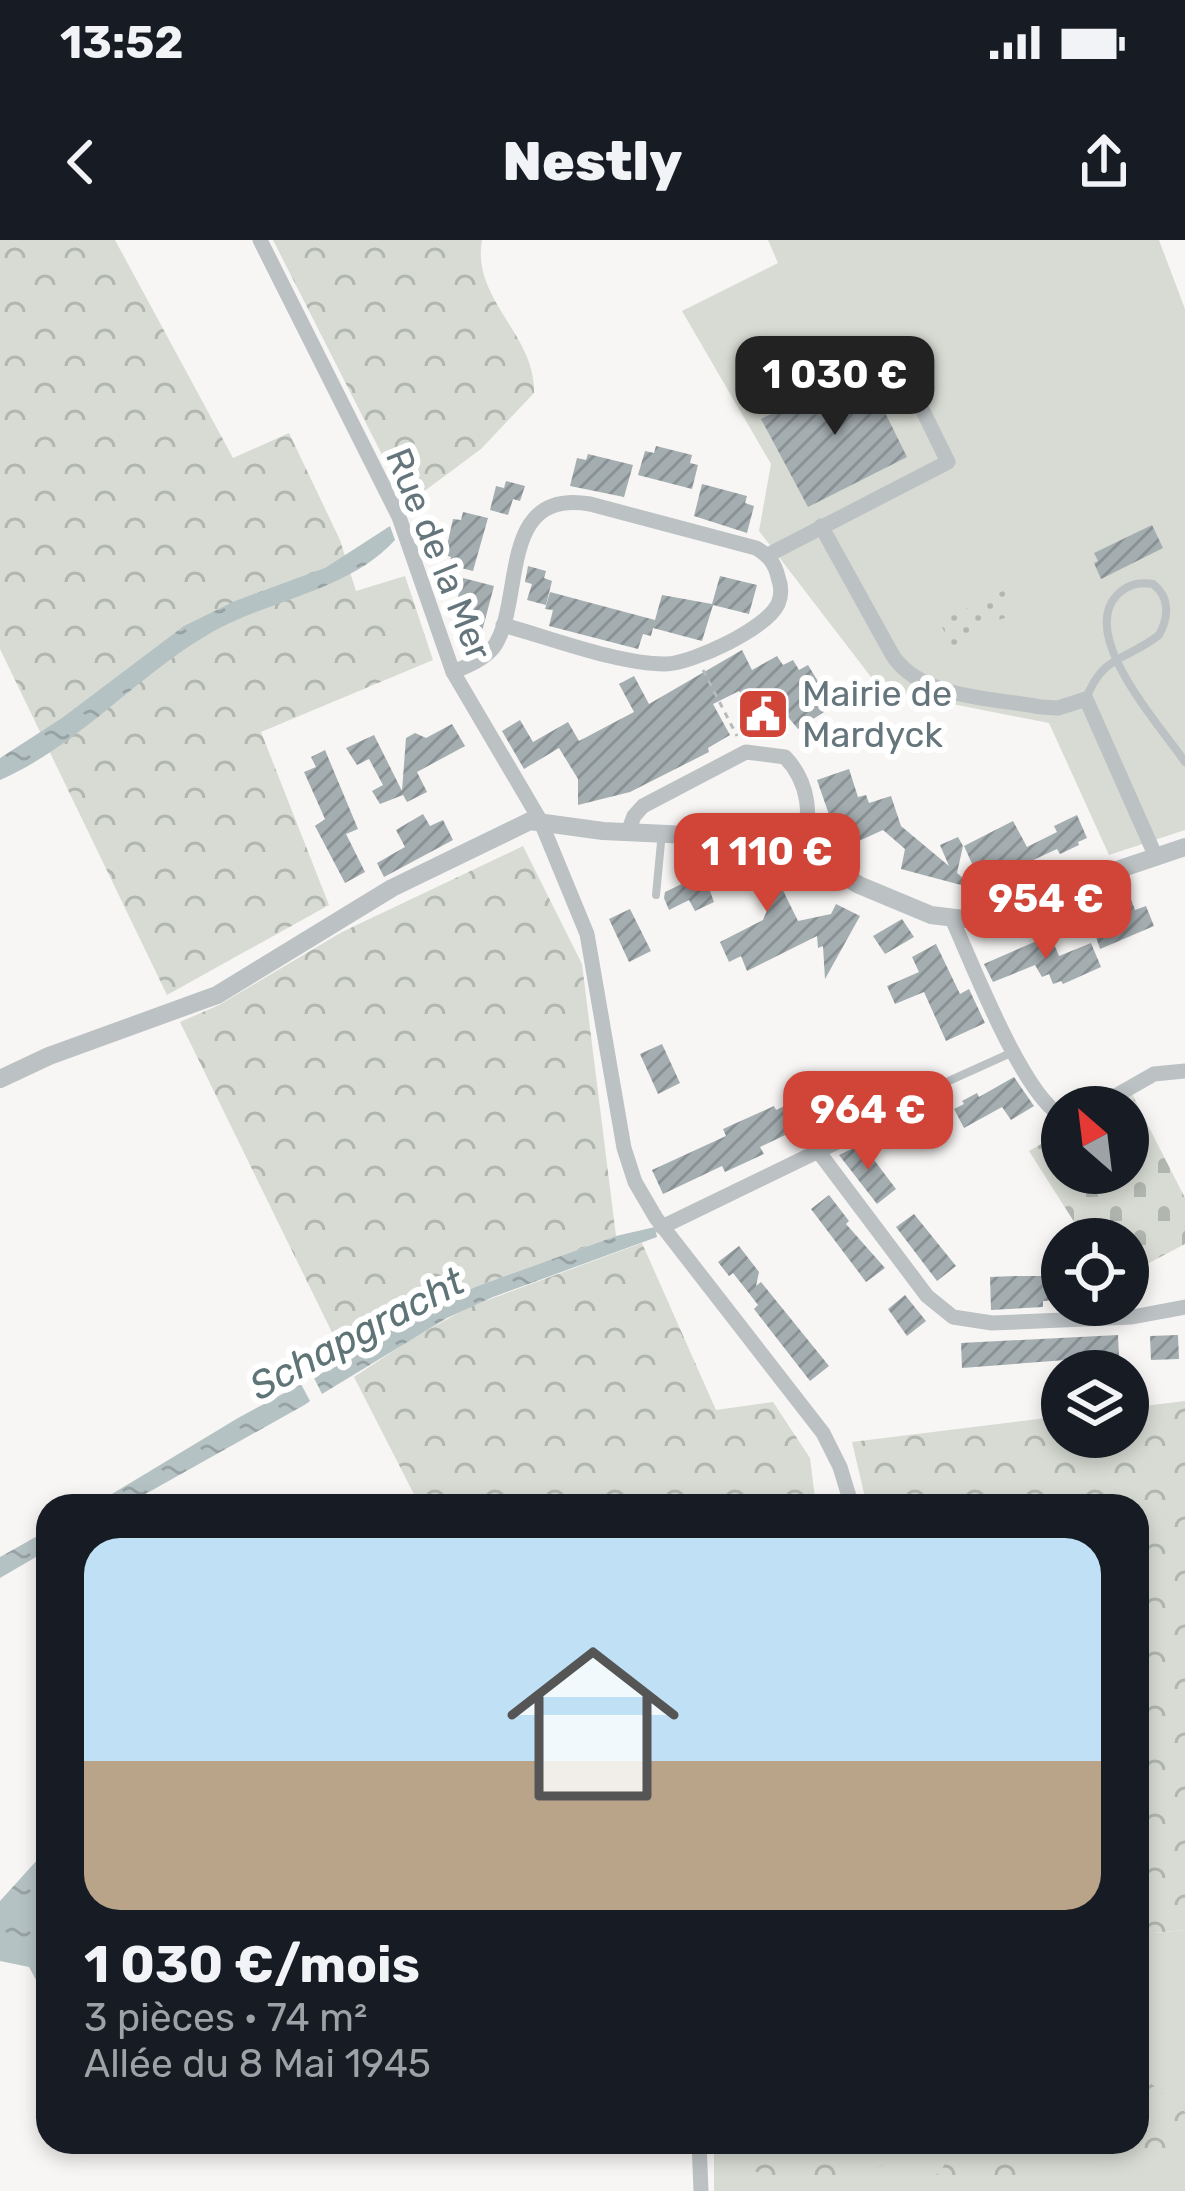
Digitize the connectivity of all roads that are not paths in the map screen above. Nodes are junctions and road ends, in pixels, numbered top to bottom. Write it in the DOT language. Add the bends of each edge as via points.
graph roads {
  1 [pos="260,240"];
  2 [pos="896,356"];
  3 [pos="821,526"];
  4 [pos="768,555"];
  5 [pos="503,625"];
  6 [pos="1114,658"];
  7 [pos="453,672"];
  8 [pos="1086,699"];
  9 [pos="1185,762"];
  10 [pos="540,820"];
  11 [pos="662,831"];
  12 [pos="628,832"];
  13 [pos="1185,847"];
  14 [pos="801,848"];
  15 [pos="1156,856"];
  16 [pos="656,895"];
  17 [pos="952,920"];
  18 [pos="1014,1051"];
  19 [pos="1185,1071"];
  20 [pos="0,1079"];
  21 [pos="1133,1086"];
  22 [pos="931,1088"];
  23 [pos="1041,1096"];
  24 [pos="864,1129"];
  25 [pos="818,1151"];
  26 [pos="662,1227"];
  27 [pos="1185,1307"];
  28 [pos="848,1494"];
  29 [pos="699,2154"];
  30 [pos="700,2191"];
  1 -- 7 [label="street, Rue de la Mer" via="399,517"];
  2 -- 3 [label="street" via="948,462"];
  3 -- 4 [label="street"];
  3 -- 8 [label="street" via="909,675 1041,707"];
  4 -- 5 [label="street" via="780,586 776,608 696,658 647,663"];
  4 -- 5 [label="street" via="564,503 541,514 523,538"];
  5 -- 7 [label="street" via="486,655"];
  6 -- 6 [label="lane" via="1163,627 1166,602 1153,584 1132,585 1111,603 1104,626"];
  6 -- 8 [label="lane"];
  6 -- 9 [label="lane"];
  7 -- 10 [label="street, Rue de la Mer"];
  8 -- 15 [label="street"];
  10 -- 12 [label="street"];
  10 -- 20 [label="street" via="392,888 217,994"];
  10 -- 26 [label="street, Rue de la Mer" via="593,950 627,1160"];
  11 -- 12 [label="street"];
  11 -- 14 [label="street"];
  11 -- 16 [label="lane"];
  12 -- 14 [label="street" via="643,806 746,752 781,755 811,813"];
  13 -- 15 [label="street"];
  14 -- 17 [label="street" via="873,891"];
  15 -- 17 [label="street"];
  17 -- 18 [label="street"];
  18 -- 22 [label="lane"];
  18 -- 23 [label="street"];
  19 -- 21 [label="street"];
  24 -- 25 [label="street"];
  25 -- 26 [label="street"];
  25 -- 27 [label="street" via="927,1295 953,1317 992,1324"];
  26 -- 28 [label="street, Rue de la Mer" via="817,1424"];
  29 -- 30 [label="street"];
}
